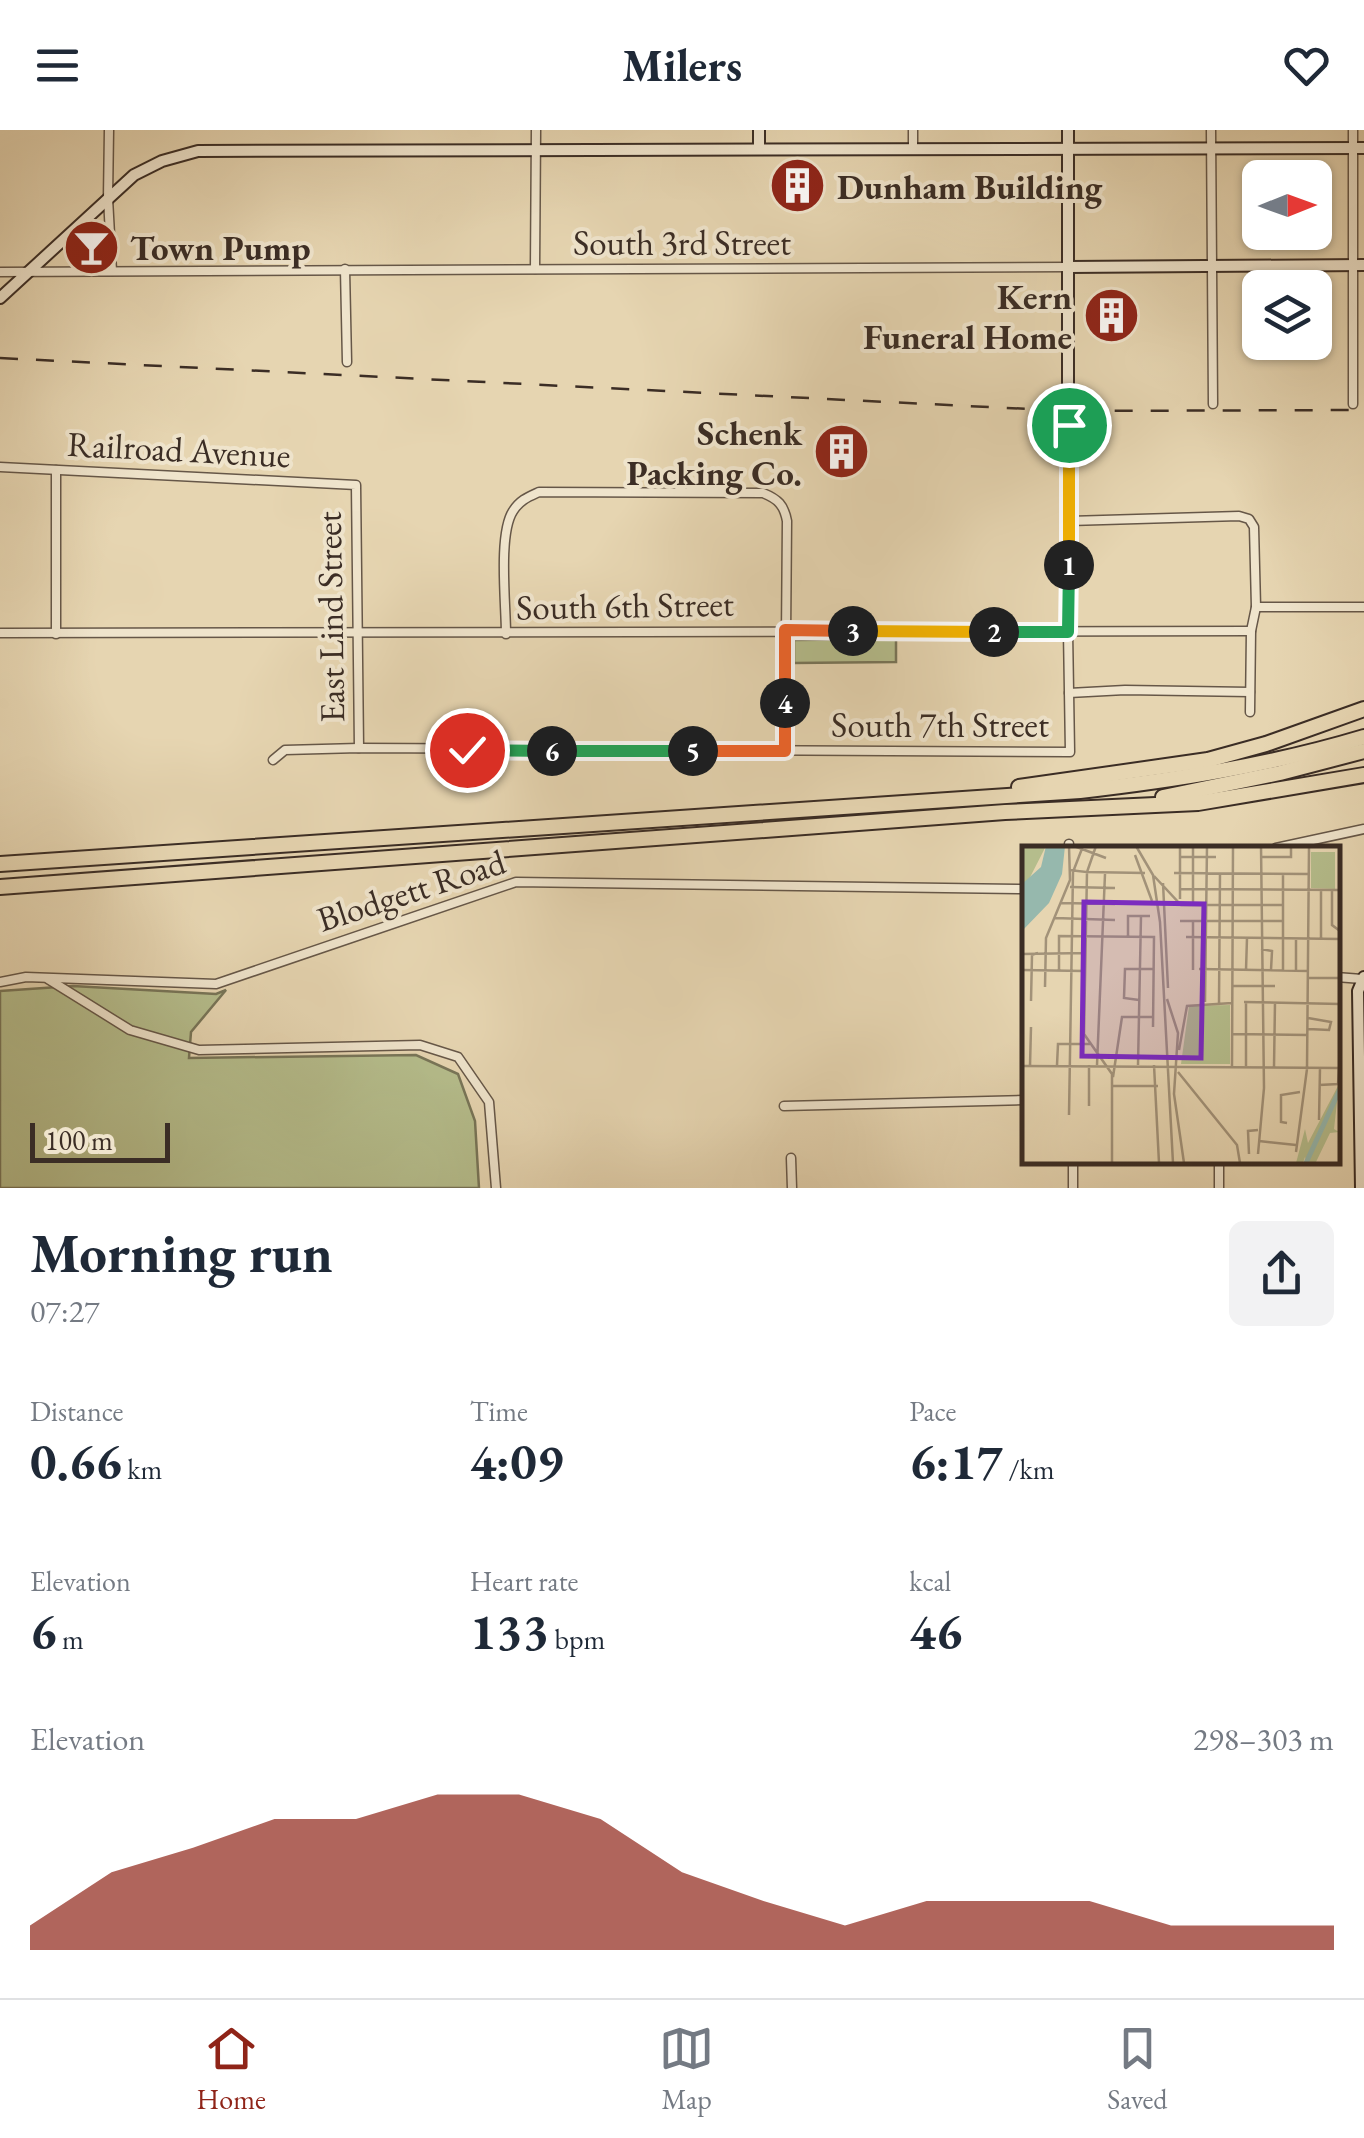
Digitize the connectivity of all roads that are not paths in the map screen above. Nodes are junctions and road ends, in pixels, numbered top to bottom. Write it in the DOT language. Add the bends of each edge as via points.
graph roads {
  1 [pos="109,130"];
  2 [pos="536,130"];
  3 [pos="758,130"];
  4 [pos="913,130"];
  5 [pos="1068,130"];
  6 [pos="1210,130"];
  7 [pos="1354,130"];
  8 [pos="913,148"];
  9 [pos="1068,148"];
  10 [pos="1211,148"];
  11 [pos="1359,148"];
  12 [pos="759,149"];
  13 [pos="536,150"];
  14 [pos="108,198"];
  15 [pos="1211,266"];
  16 [pos="1359,266"];
  17 [pos="1069,267"];
  18 [pos="534,269"];
  19 [pos="345,270"];
  20 [pos="112,271"];
  21 [pos="0,272"];
  22 [pos="30,273"];
  23 [pos="0,298"];
  24 [pos="347,362"];
  25 [pos="1213,404"];
  26 [pos="1353,404"];
  27 [pos="0,467"];
  28 [pos="56,470"];
  29 [pos="356,485"];
  30 [pos="1069,521"];
  31 [pos="1256,606"];
  32 [pos="1364,608"];
  33 [pos="785,630"];
  34 [pos="1251,631"];
  35 [pos="1068,632"];
  36 [pos="0,633"];
  37 [pos="359,633"];
  38 [pos="56,634"];
  39 [pos="506,634"];
  40 [pos="1250,692"];
  41 [pos="1069,694"];
  42 [pos="1364,709"];
  43 [pos="1250,712"];
  44 [pos="1364,736"];
  45 [pos="360,748"];
  46 [pos="785,751"];
  47 [pos="1364,751"];
  48 [pos="272,760"];
  49 [pos="1364,775"];
  50 [pos="874,805"];
  51 [pos="1113,806"];
  52 [pos="1364,829"];
  53 [pos="1285,846"];
  54 [pos="0,864"];
  55 [pos="0,887"];
  56 [pos="1022,888"];
  57 [pos="1363,978"];
  58 [pos="48,979"];
  59 [pos="0,982"];
  60 [pos="1362,1094"];
  61 [pos="1022,1100"];
  62 [pos="784,1106"];
  63 [pos="791,1158"];
  64 [pos="496,1188"];
  65 [pos="792,1188"];
  66 [pos="1361,1188"];
  1 -- 14 [label="street"];
  2 -- 13 [label="street"];
  3 -- 12 [label="street"];
  4 -- 8 [label="street"];
  5 -- 9 [label="street"];
  6 -- 10 [label="street"];
  7 -- 11 [label="street"];
  8 -- 9 [label="street"];
  8 -- 12 [label="street"];
  9 -- 10 [label="street"];
  9 -- 17 [label="street"];
  10 -- 11 [label="street"];
  10 -- 15 [label="street"];
  11 -- 16 [label="street"];
  12 -- 13 [label="street"];
  13 -- 14 [label="street" via="198,151 162,161"];
  13 -- 18 [label="street"];
  14 -- 20 [label="street"];
  14 -- 22 [label="street"];
  15 -- 16 [label="street, South 3rd Street"];
  15 -- 17 [label="street, South 3rd Street"];
  15 -- 25 [label="street"];
  16 -- 26 [label="street"];
  17 -- 18 [label="street, South 3rd Street"];
  17 -- 30 [label="street"];
  18 -- 19 [label="street, South 3rd Street"];
  19 -- 20 [label="street, South 3rd Street"];
  19 -- 24 [label="street"];
  20 -- 22 [label="street, South 3rd Street"];
  21 -- 22 [label="street, South 3rd Street"];
  22 -- 23 [label="street"];
  27 -- 28 [label="street, Railroad Avenue"];
  28 -- 29 [label="street, Railroad Avenue"];
  28 -- 38 [label="street"];
  29 -- 37 [label="street, East Lind Street"];
  30 -- 31 [label="street" via="1249,518"];
  30 -- 35 [label="street"];
  31 -- 32 [label="street"];
  31 -- 34 [label="street"];
  33 -- 35 [label="street, South 6th Street"];
  33 -- 39 [label="street, South 6th Street"];
  33 -- 39 [label="street" via="787,521 776,498 539,492 523,499 509,520"];
  33 -- 46 [label="street"];
  34 -- 35 [label="street, South 6th Street"];
  34 -- 40 [label="street"];
  35 -- 41 [label="street"];
  36 -- 38 [label="street, South 6th Street"];
  37 -- 38 [label="street, South 6th Street"];
  37 -- 39 [label="street, South 6th Street"];
  37 -- 45 [label="street, East Lind Street"];
  40 -- 41 [label="street, South 7th Street"];
  40 -- 43 [label="street"];
  41 -- 46 [label="street, South 7th Street" via="1070,752"];
  42 -- 50 [label="highway" via="1208,760"];
  44 -- 50 [label="highway" via="1179,780"];
  45 -- 46 [label="street, South 7th Street"];
  45 -- 48 [label="street, South 7th Street" via="285,750"];
  47 -- 51 [label="highway"];
  49 -- 51 [label="highway" via="1198,803"];
  50 -- 54 [label="highway"];
  51 -- 55 [label="highway"];
  52 -- 53 [label="street"];
  56 -- 58 [label="street, Blodgett Road" via="516,882 216,984"];
  57 -- 60 [label="street"];
  58 -- 59 [label="street, Blodgett Road"];
  58 -- 64 [label="street" via="130,1030 199,1050 420,1045 458,1057 490,1102"];
  60 -- 66 [label="street"];
  61 -- 62 [label="street"];
  63 -- 65 [label="street"];
}
